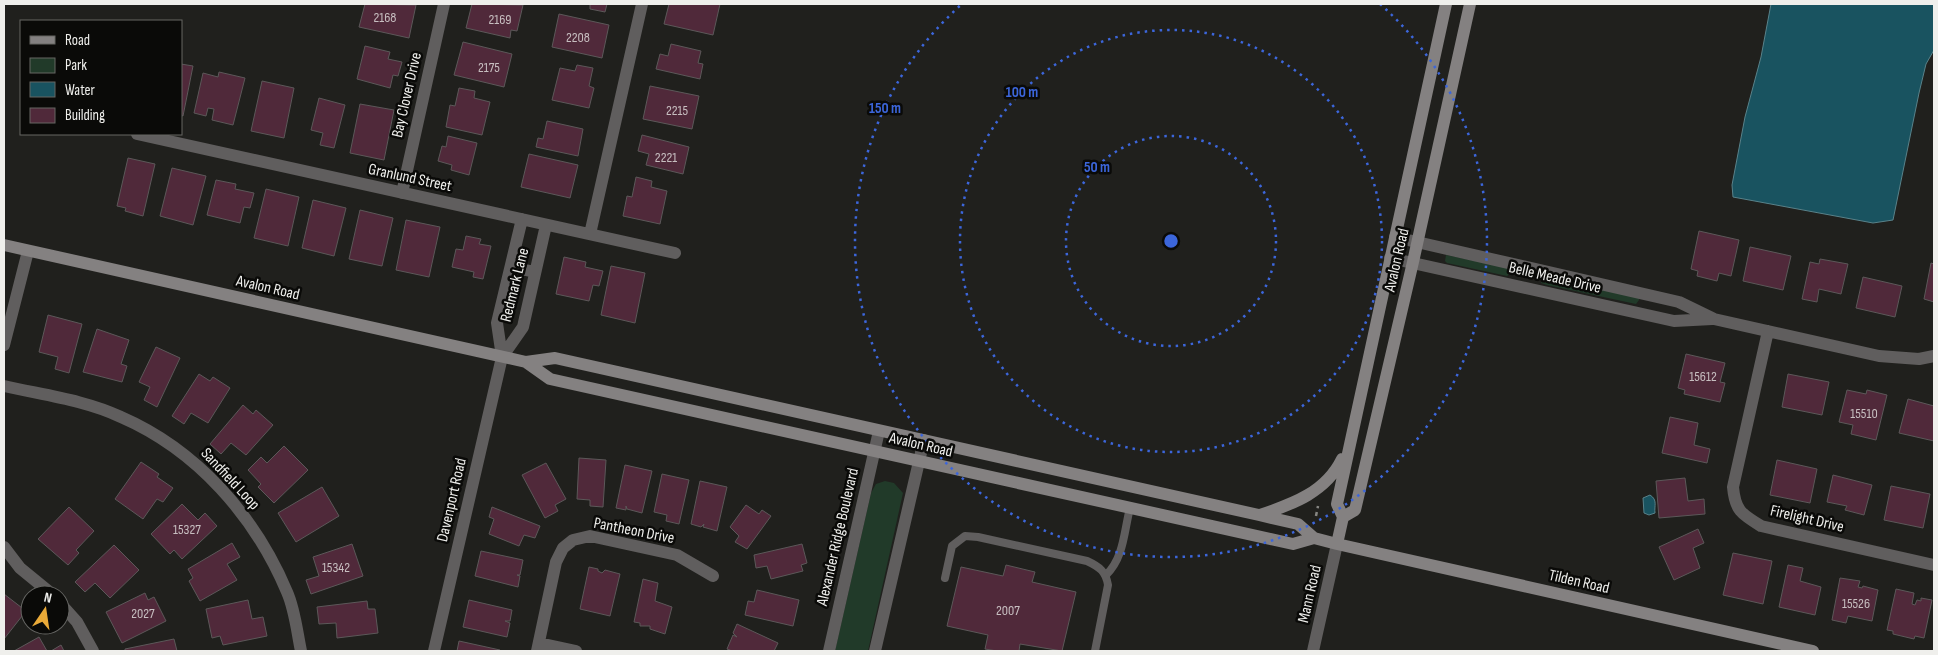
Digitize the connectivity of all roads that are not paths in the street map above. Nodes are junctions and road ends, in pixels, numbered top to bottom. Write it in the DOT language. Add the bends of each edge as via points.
graph roads {
  1 [pos="444,4"];
  2 [pos="642,4"];
  3 [pos="1446,4"];
  4 [pos="1470,4"];
  5 [pos="141,135"];
  6 [pos="402,193"];
  7 [pos="522,219"];
  8 [pos="546,225"];
  9 [pos="590,234"];
  10 [pos="1395,237"];
  11 [pos="1418,242"];
  12 [pos="4,245"];
  13 [pos="28,251"];
  14 [pos="675,253"];
  15 [pos="1390,258"];
  16 [pos="1413,262"];
  17 [pos="511,267"];
  18 [pos="1529,268"];
  19 [pos="535,272"];
  20 [pos="1524,287"];
  21 [pos="1654,296"];
  22 [pos="1649,315"];
  23 [pos="1714,319"];
  24 [pos="1768,331"];
  25 [pos="4,345"];
  26 [pos="1934,356"];
  27 [pos="502,357"];
  28 [pos="526,362"];
  29 [pos="4,386"];
  30 [pos="879,430"];
  31 [pos="924,440"];
  32 [pos="1349,443"];
  33 [pos="874,451"];
  34 [pos="919,462"];
  35 [pos="1130,508"];
  36 [pos="1259,515"];
  37 [pos="1343,517"];
  38 [pos="1314,538"];
  39 [pos="1338,544"];
  40 [pos="4,547"];
  41 [pos="1934,565"];
  42 [pos="1106,575"];
  43 [pos="713,576"];
  44 [pos="945,578"];
  45 [pos="41,585"];
  46 [pos="70,614"];
  47 [pos="538,647"];
  48 [pos="93,651"];
  49 [pos="301,651"];
  50 [pos="434,651"];
  51 [pos="576,651"];
  52 [pos="829,651"];
  53 [pos="875,651"];
  54 [pos="1095,651"];
  55 [pos="1313,651"];
  56 [pos="1814,651"];
  1 -- 6 [label="street, Bay Clover Drive"];
  2 -- 9 [label="street"];
  3 -- 10 [label="main road, Avalon Road"];
  4 -- 11 [label="main road, Avalon Road"];
  5 -- 6 [label="street, Granlund Street"];
  6 -- 7 [label="street, Granlund Street"];
  7 -- 8 [label="street, Granlund Street"];
  7 -- 17 [label="street, Redmark Lane"];
  8 -- 9 [label="street, Granlund Street"];
  8 -- 19 [label="street, Redmark Lane"];
  9 -- 14 [label="street, Granlund Street"];
  10 -- 11 [label="street, Belle Meade Drive"];
  10 -- 15 [label="main road, Avalon Road"];
  11 -- 16 [label="main road, Avalon Road"];
  11 -- 18 [label="street, Belle Meade Drive"];
  12 -- 13 [label="main road, Avalon Road"];
  13 -- 25 [label="street"];
  13 -- 27 [label="main road, Avalon Road"];
  15 -- 16 [label="street, Belle Meade Drive"];
  15 -- 32 [label="main road, Avalon Road"];
  16 -- 20 [label="street, Belle Meade Drive"];
  16 -- 37 [label="main road, Avalon Road" via="1355,510"];
  17 -- 19 [label="street"];
  17 -- 27 [label="street, Redmark Lane" via="497,323"];
  18 -- 20 [label="street"];
  18 -- 21 [label="street, Belle Meade Drive"];
  19 -- 27 [label="street, Redmark Lane" via="524,327"];
  20 -- 22 [label="street, Belle Meade Drive"];
  21 -- 22 [label="street"];
  21 -- 23 [label="street, Belle Meade Drive" via="1679,302"];
  22 -- 23 [label="street, Belle Meade Drive" via="1674,321"];
  23 -- 24 [label="street, Belle Meade Drive"];
  24 -- 26 [label="street, Belle Meade Drive" via="1879,356 1919,359"];
  24 -- 41 [label="street, Firelight Drive" via="1733,487 1734,501 1742,515 1761,526"];
  27 -- 28 [label="main road, Avalon Road"];
  27 -- 50 [label="street, Davenport Road"];
  28 -- 30 [label="main road, Avalon Road" via="555,358"];
  28 -- 33 [label="main road, Avalon Road" via="550,379"];
  29 -- 49 [label="street, Sandfield Loop" via="121,416 163,439 200,467 240,510 264,545 288,594"];
  30 -- 31 [label="main road, Avalon Road"];
  30 -- 33 [label="street, Alexander Ridge Boulevard"];
  31 -- 34 [label="street"];
  31 -- 36 [label="main road, Avalon Road"];
  32 -- 36 [label="main road" via="1336,470 1317,489 1297,502"];
  32 -- 37 [label="main road, Avalon Road" via="1337,504"];
  33 -- 34 [label="main road, Avalon Road"];
  33 -- 52 [label="street, Alexander Ridge Boulevard"];
  34 -- 35 [label="main road, Avalon Road"];
  34 -- 53 [label="street"];
  35 -- 38 [label="main road, Avalon Road" via="1293,544"];
  35 -- 42 [label="lane" via="1121,551 1114,567"];
  36 -- 38 [label="main road, Avalon Road" via="1298,524"];
  37 -- 39 [label="main road, Avalon Road"];
  38 -- 39 [label="main road, Avalon Road"];
  39 -- 55 [label="street, Mann Road"];
  39 -- 56 [label="main road, Tilden Road"];
  40 -- 45 [label="street" via="20,568"];
  42 -- 44 [label="lane" via="1087,561 965,536 952,546"];
  42 -- 54 [label="lane" via="1108,585"];
  43 -- 47 [label="street, Pantheon Drive" via="677,555 590,536 573,540 563,548 556,562"];
  46 -- 48 [label="street"];
  47 -- 51 [label="street"];
}
